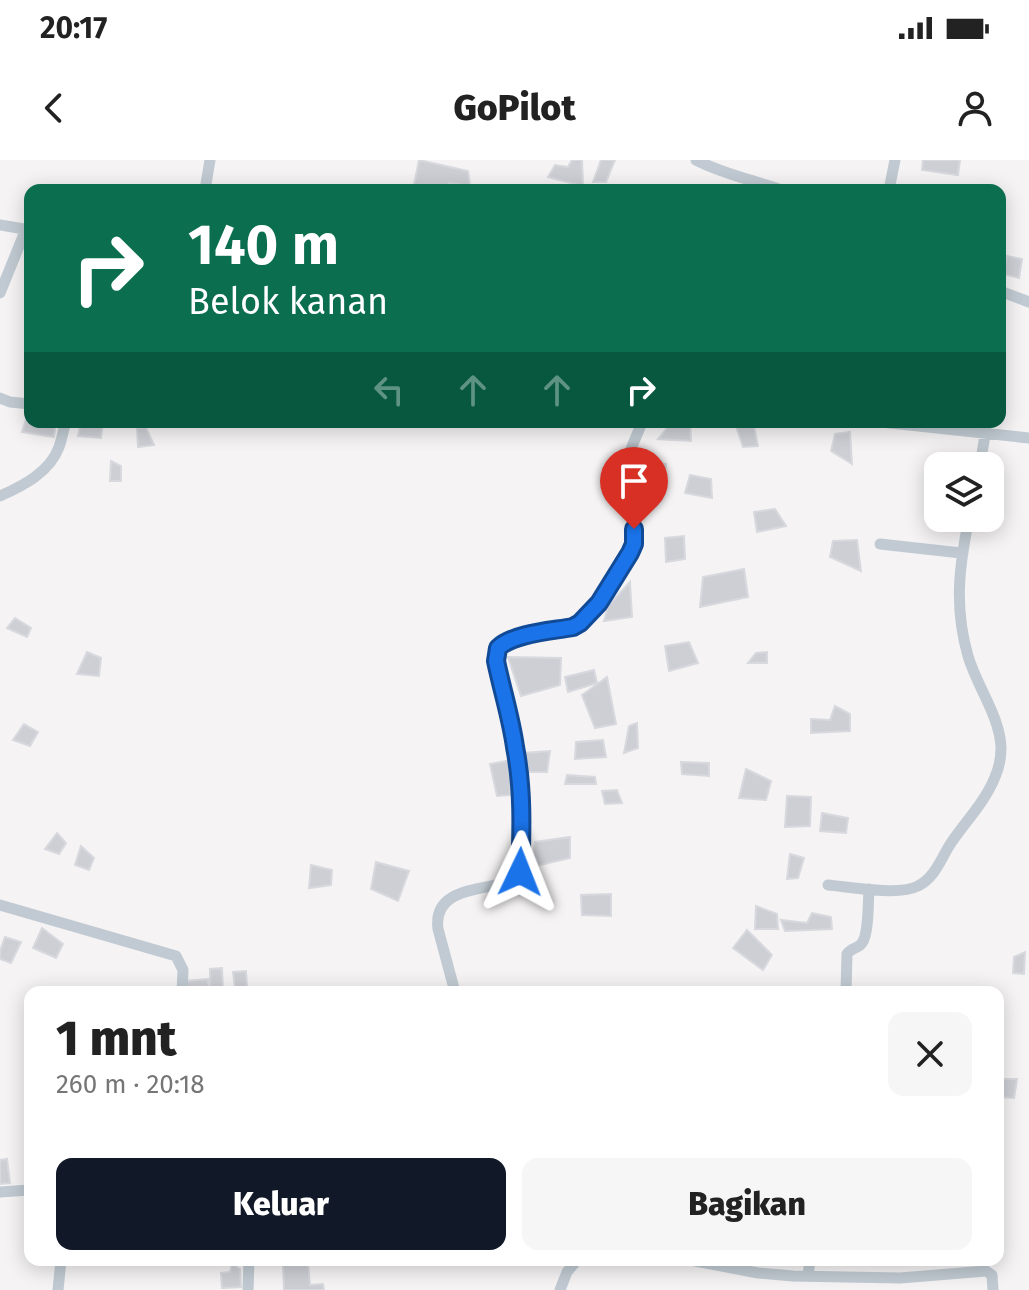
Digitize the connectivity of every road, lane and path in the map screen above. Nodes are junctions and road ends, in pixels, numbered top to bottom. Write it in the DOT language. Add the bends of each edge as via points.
graph roads {
  1 [pos="210,160"];
  2 [pos="696,160"];
  3 [pos="895,160"];
  4 [pos="206,184"];
  5 [pos="765,184"];
  6 [pos="890,184"];
  7 [pos="0,225"];
  8 [pos="24,229"];
  9 [pos="24,239"];
  10 [pos="0,293"];
  11 [pos="1006,293"];
  12 [pos="1029,302"];
  13 [pos="0,398"];
  14 [pos="24,403"];
  15 [pos="64,428"];
  16 [pos="640,428"];
  17 [pos="986,428"];
  18 [pos="1029,438"];
  19 [pos="982,452"];
  20 [pos="0,496"];
  21 [pos="966,532"];
  22 [pos="880,544"];
  23 [pos="961,553"];
  24 [pos="828,885"];
  25 [pos="869,889"];
  26 [pos="0,905"];
  27 [pos="182,986"];
  28 [pos="453,986"];
  29 [pos="846,986"];
  30 [pos="24,1190"];
  31 [pos="0,1192"];
  32 [pos="60,1266"];
  33 [pos="249,1266"];
  34 [pos="572,1266"];
  35 [pos="726,1266"];
  36 [pos="809,1266"];
  37 [pos="793,1276"];
  38 [pos="808,1276"];
  39 [pos="58,1290"];
  40 [pos="248,1290"];
  41 [pos="560,1290"];
  42 [pos="795,1290"];
  43 [pos="993,1290"];
  1 -- 4 [label="street"];
  2 -- 5 [label="street"];
  3 -- 6 [label="street"];
  7 -- 8 [label="street"];
  9 -- 10 [label="street"];
  11 -- 12 [label="street"];
  13 -- 14 [label="street"];
  15 -- 20 [label="street" via="46,468"];
  16 -- 28 [label="street" via="622,480 634,544 599,603 573,627 515,638 498,648 496,661 519,770 520,872 511,882 469,889 439,912 436,920"];
  17 -- 18 [label="street"];
  17 -- 19 [label="street"];
  21 -- 23 [label="street"];
  22 -- 23 [label="street"];
  23 -- 25 [label="street" via="961,623 998,732 999,769 927,880 908,889"];
  24 -- 25 [label="street"];
  25 -- 29 [label="street" via="865,938 847,954"];
  26 -- 27 [label="street" via="176,956"];
  30 -- 31 [label="street"];
  32 -- 39 [label="street"];
  33 -- 40 [label="street"];
  34 -- 41 [label="street"];
  35 -- 37 [label="street"];
  36 -- 38 [label="street"];
  37 -- 38 [label="street"];
  37 -- 42 [label="street"];
  38 -- 43 [label="street" via="900,1278 986,1271 992,1275"];
}
